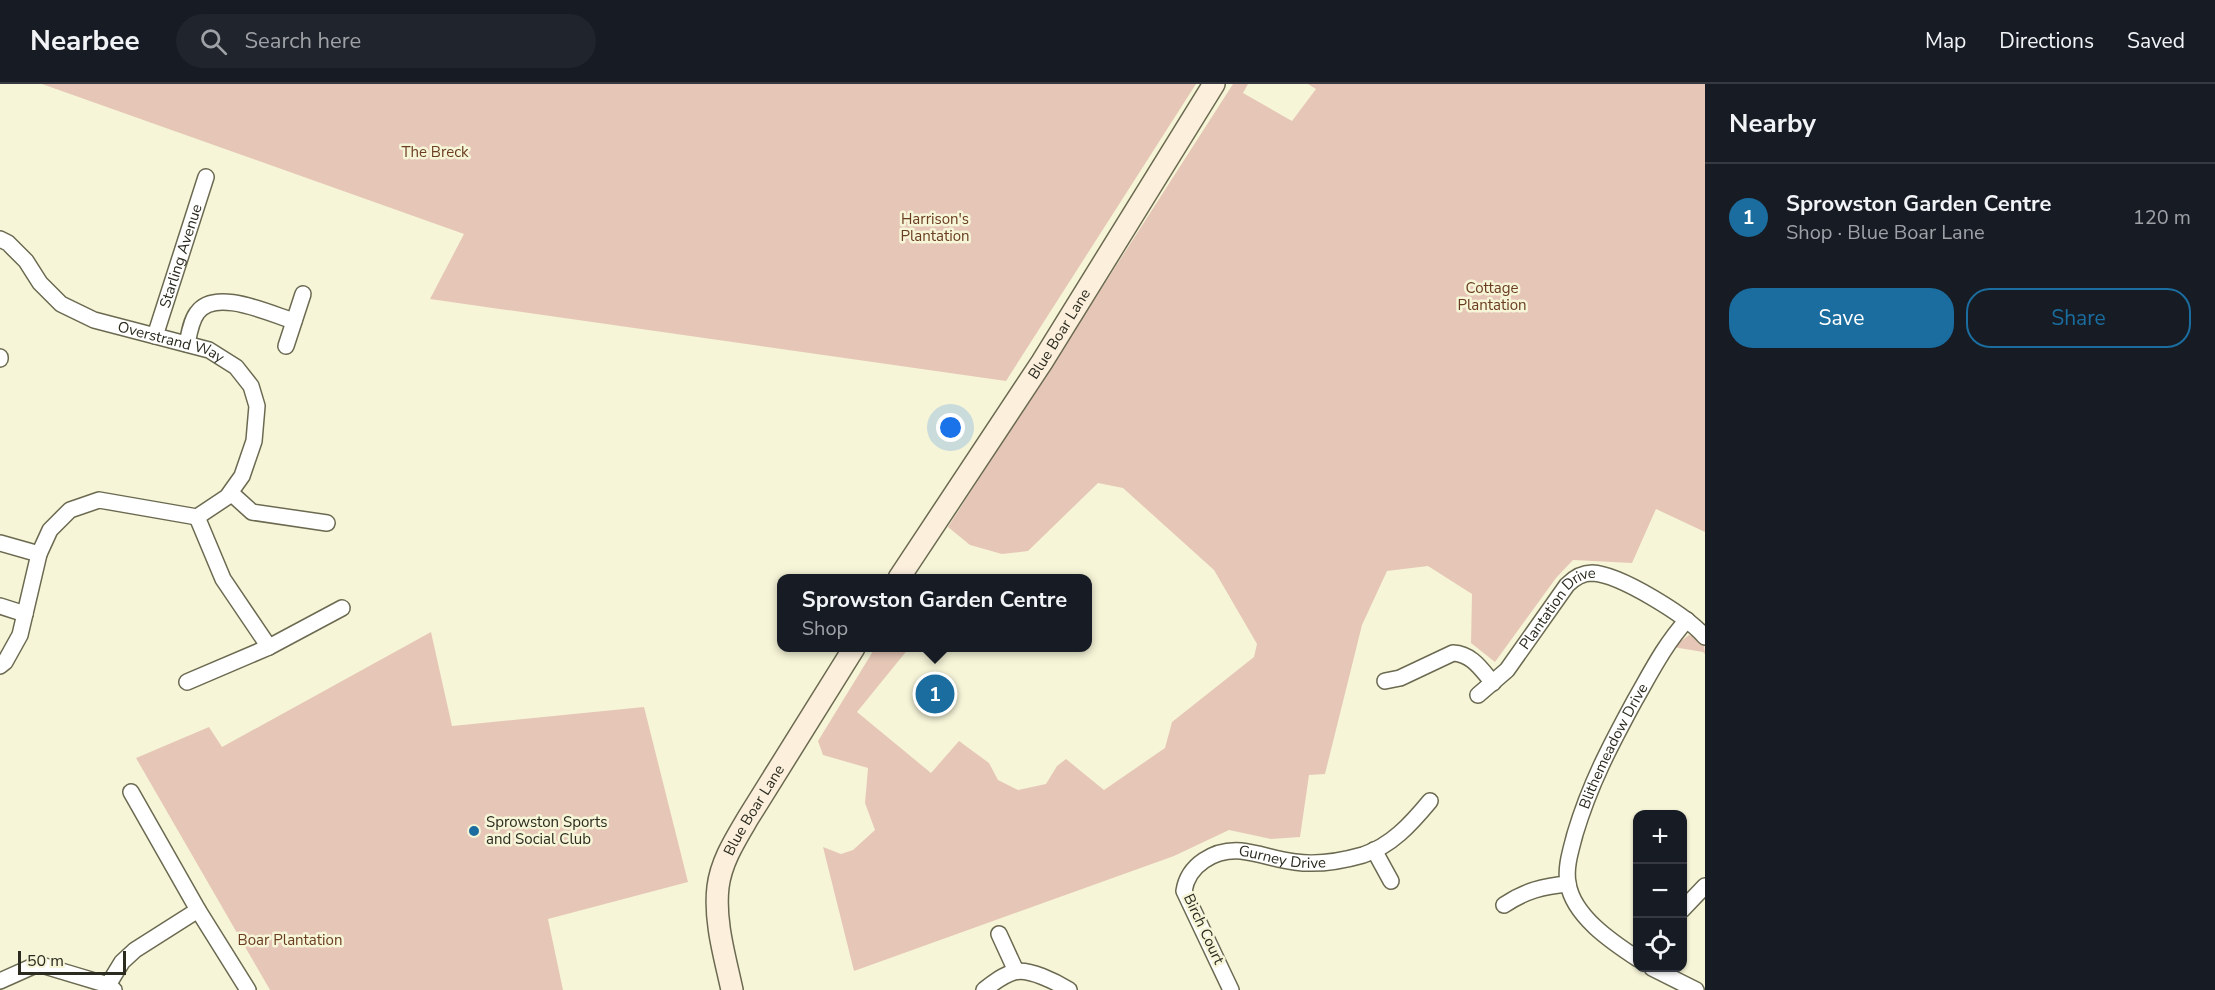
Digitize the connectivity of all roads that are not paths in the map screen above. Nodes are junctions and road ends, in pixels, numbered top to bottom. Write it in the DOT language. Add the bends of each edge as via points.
graph roads {
  1 [pos="1214,84"];
  2 [pos="206,177"];
  3 [pos="0,239"];
  4 [pos="303,294"];
  5 [pos="294,321"];
  6 [pos="155,336"];
  7 [pos="187,344"];
  8 [pos="286,346"];
  9 [pos="231,493"];
  10 [pos="197,517"];
  11 [pos="327,523"];
  12 [pos="0,543"];
  13 [pos="39,554"];
  14 [pos="902,574"];
  15 [pos="0,606"];
  16 [pos="342,608"];
  17 [pos="25,614"];
  18 [pos="1687,620"];
  19 [pos="1705,637"];
  20 [pos="269,647"];
  21 [pos="852,652"];
  22 [pos="0,666"];
  23 [pos="1384,681"];
  24 [pos="187,682"];
  25 [pos="1493,683"];
  26 [pos="1478,695"];
  27 [pos="131,792"];
  28 [pos="1430,801"];
  29 [pos="1374,850"];
  30 [pos="1193,869"];
  31 [pos="1391,881"];
  32 [pos="1568,884"];
  33 [pos="1705,886"];
  34 [pos="1503,905"];
  35 [pos="1687,906"];
  36 [pos="198,910"];
  37 [pos="999,934"];
  38 [pos="1633,955"];
  39 [pos="1016,971"];
  40 [pos="1660,972"];
  41 [pos="1,978"];
  42 [pos="246,986"];
  43 [pos="111,987"];
  44 [pos="732,990"];
  45 [pos="984,990"];
  46 [pos="1069,990"];
  47 [pos="1231,990"];
  48 [pos="1696,990"];
  1 -- 14 [label="street, Blue Boar Lane" via="1042,362"];
  2 -- 6 [label="street, Starling Avenue"];
  3 -- 6 [label="street, Overstrand Way" via="26,261 40,284 61,304 94,321"];
  4 -- 5 [label="street"];
  5 -- 7 [label="street" via="231,302 208,303 195,315"];
  5 -- 8 [label="street"];
  6 -- 7 [label="street, Overstrand Way"];
  7 -- 9 [label="street, Overstrand Way" via="209,350 236,367 251,386 257,406 254,441 242,476"];
  9 -- 10 [label="street, Overstrand Way"];
  9 -- 11 [label="street" via="252,512"];
  10 -- 13 [label="street" via="99,500 70,510 50,530"];
  10 -- 20 [label="street" via="223,579"];
  12 -- 13 [label="street"];
  13 -- 17 [label="street"];
  15 -- 17 [label="street"];
  16 -- 20 [label="street"];
  17 -- 22 [label="street" via="20,635"];
  18 -- 19 [label="street, Plantation Drive"];
  18 -- 25 [label="street, Plantation Drive" via="1633,587 1593,573 1583,574 1567,585 1507,670"];
  18 -- 32 [label="street, Blithemeadow Drive" via="1662,652 1593,780 1568,860"];
  20 -- 24 [label="street"];
  21 -- 44 [label="street, Blue Boar Lane" via="731,846 723,867 718,909"];
  23 -- 25 [label="street" via="1400,678 1453,653 1471,658"];
  25 -- 26 [label="street, Plantation Drive"];
  27 -- 36 [label="street"];
  28 -- 29 [label="street, Gurney Drive" via="1407,827"];
  29 -- 30 [label="street, Gurney Drive" via="1315,863 1239,851 1203,860"];
  29 -- 31 [label="street"];
  30 -- 47 [label="street, Birch Court" via="1184,891"];
  32 -- 34 [label="street" via="1529,890"];
  32 -- 38 [label="street, Blithemeadow Drive" via="1583,913 1607,938"];
  33 -- 35 [label="street"];
  36 -- 42 [label="street"];
  36 -- 43 [label="street" via="135,950 122,962"];
  37 -- 39 [label="street"];
  39 -- 45 [label="street"];
  39 -- 46 [label="street"];
  40 -- 48 [label="street"];
  41 -- 43 [label="street" via="38,964"];
}
